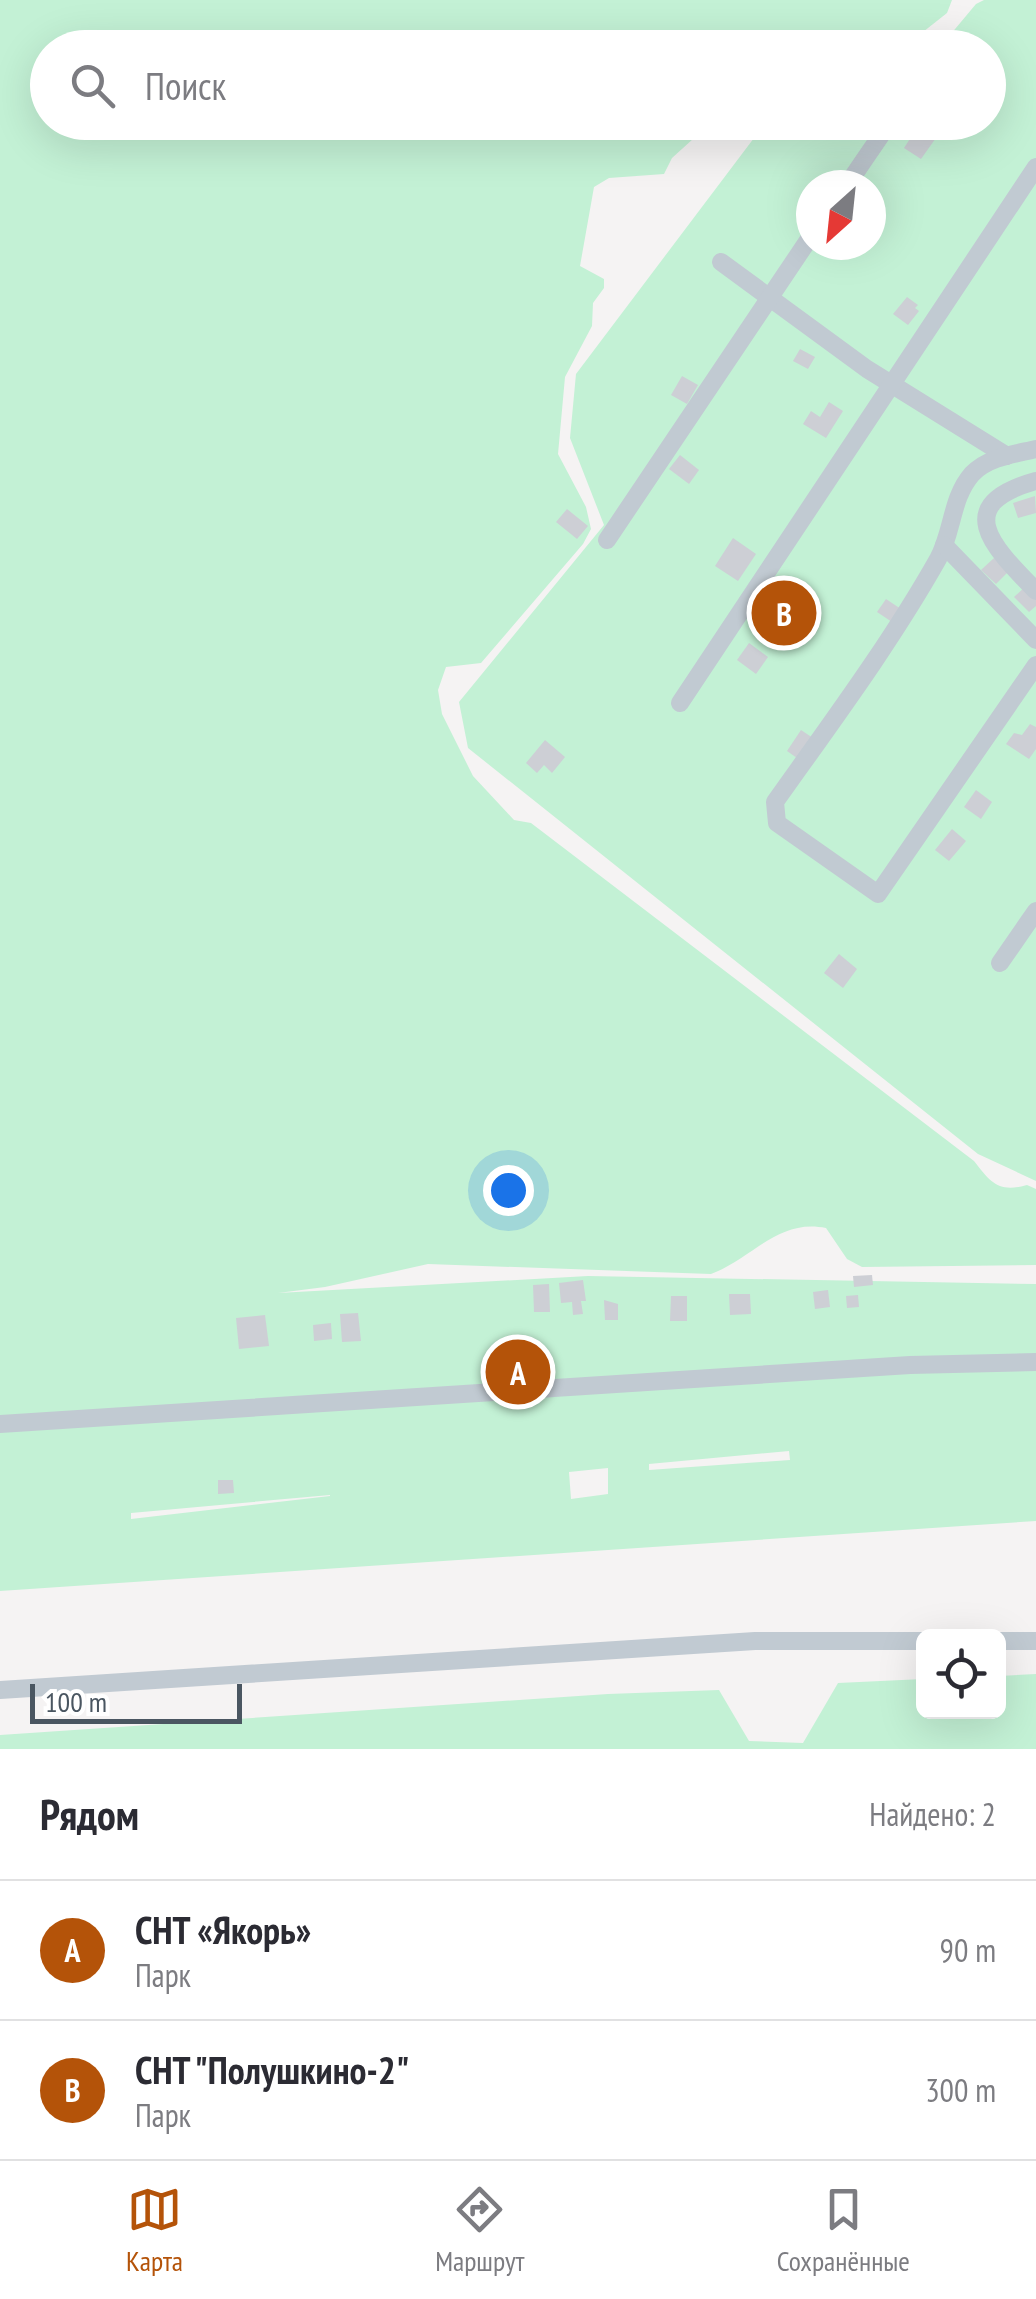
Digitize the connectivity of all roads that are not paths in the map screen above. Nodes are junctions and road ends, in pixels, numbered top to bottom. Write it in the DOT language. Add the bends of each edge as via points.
graph roads {
  1 [pos="877,140"];
  2 [pos="1036,167"];
  3 [pos="856,170"];
  4 [pos="796,257"];
  5 [pos="722,262"];
  6 [pos="769,296"];
  7 [pos="892,384"];
  8 [pos="1036,449"];
  9 [pos="1008,456"];
  10 [pos="1036,482"];
  11 [pos="607,540"];
  12 [pos="944,545"];
  13 [pos="1036,590"];
  14 [pos="1036,640"];
  15 [pos="1036,665"];
  16 [pos="680,703"];
  17 [pos="1036,911"];
  18 [pos="1000,963"];
  19 [pos="1036,1362"];
  20 [pos="0,1424"];
  21 [pos="916,1641"];
  22 [pos="1006,1641"];
  23 [pos="1036,1641"];
  24 [pos="0,1690"];
  1 -- 3 [label="street"];
  2 -- 7 [label="street"];
  4 -- 6 [label="street"];
  5 -- 6 [label="street"];
  6 -- 7 [label="street"];
  6 -- 11 [label="street"];
  7 -- 9 [label="street"];
  7 -- 16 [label="street"];
  8 -- 9 [label="street"];
  9 -- 12 [label="street" via="980,467 964,485"];
  10 -- 13 [label="street" via="1000,493 987,516 993,542"];
  12 -- 14 [label="street"];
  12 -- 15 [label="street" via="902,619 775,802 777,823 878,894"];
  17 -- 18 [label="street"];
  19 -- 20 [label="street"];
  21 -- 24 [label="street" via="755,1641"];
  22 -- 23 [label="street"];
}
